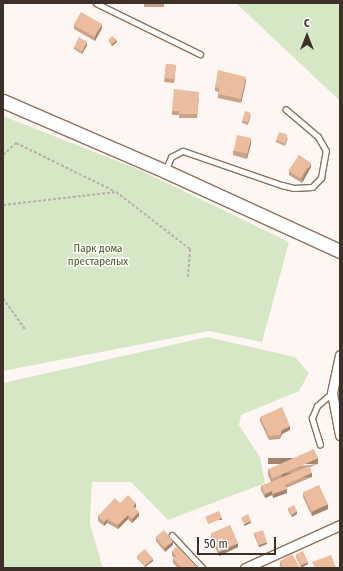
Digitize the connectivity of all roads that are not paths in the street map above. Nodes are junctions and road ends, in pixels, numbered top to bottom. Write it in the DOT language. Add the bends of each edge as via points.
graph roads {
  1 [pos="96,3"];
  2 [pos="200,54"];
  3 [pos="3,101"];
  4 [pos="286,110"];
  5 [pos="165,171"];
  6 [pos="340,251"];
  7 [pos="340,355"];
  8 [pos="332,393"];
  9 [pos="337,406"];
  10 [pos="340,435"];
  11 [pos="320,445"];
  12 [pos="340,525"];
  13 [pos="172,535"];
  14 [pos="203,568"];
  15 [pos="245,568"];
  1 -- 2 [label="lane"];
  3 -- 5 [label="main road"];
  4 -- 5 [label="lane" via="318,137 326,151 322,178 312,187 303,189 282,185 184,151 171,157"];
  5 -- 6 [label="main road"];
  7 -- 8 [label="street"];
  8 -- 9 [label="street"];
  8 -- 11 [label="lane" via="317,406 312,418"];
  9 -- 10 [label="street"];
  12 -- 15 [label="street"];
  13 -- 14 [label="lane"];
}
